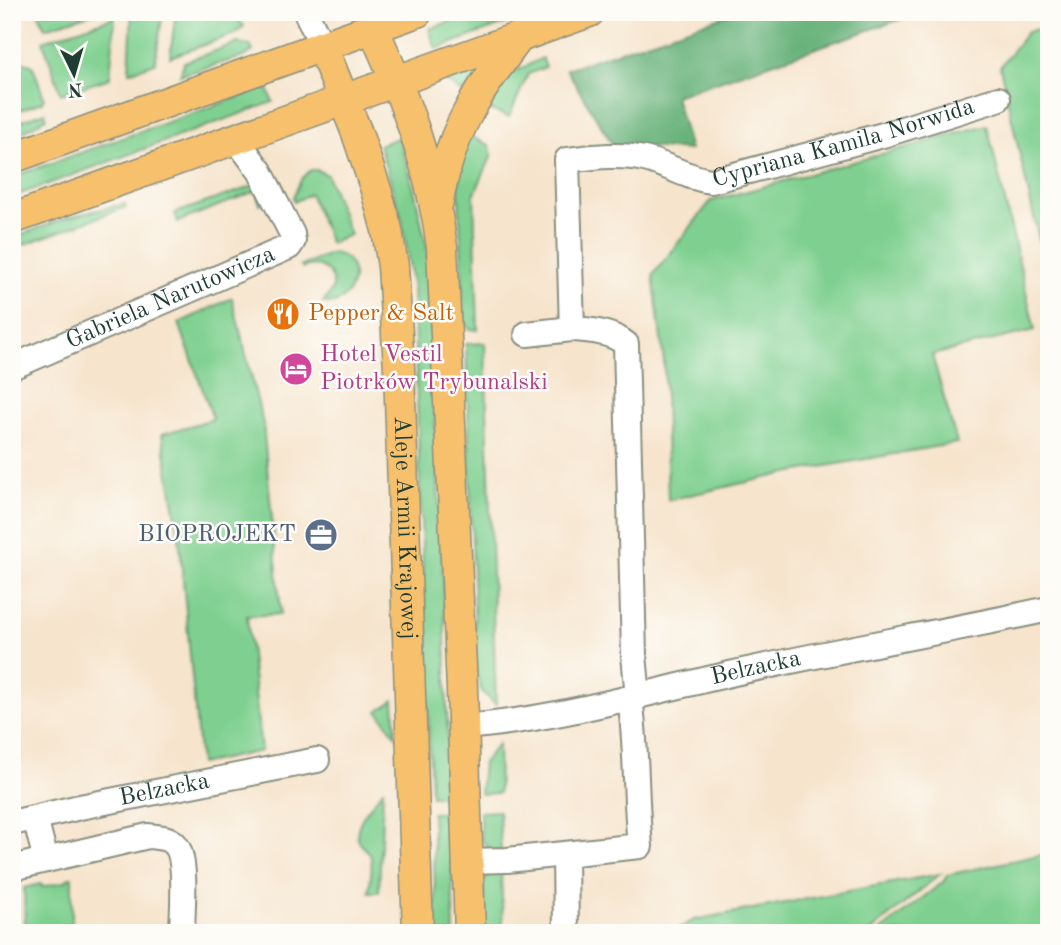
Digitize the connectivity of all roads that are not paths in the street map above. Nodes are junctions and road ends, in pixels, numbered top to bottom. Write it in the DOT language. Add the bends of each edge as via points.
graph roads {
  1 [pos="306,12"];
  2 [pos="417,12"];
  3 [pos="589,12"];
  4 [pos="369,20"];
  5 [pos="519,37"];
  6 [pos="322,47"];
  7 [pos="397,80"];
  8 [pos="998,99"];
  9 [pos="344,100"];
  10 [pos="236,138"];
  11 [pos="12,158"];
  12 [pos="437,209"];
  13 [pos="12,219"];
  14 [pos="572,329"];
  15 [pos="527,334"];
  16 [pos="12,367"];
  17 [pos="1049,609"];
  18 [pos="634,698"];
  19 [pos="463,727"];
  20 [pos="317,760"];
  21 [pos="24,820"];
  22 [pos="565,855"];
  23 [pos="46,860"];
  24 [pos="467,861"];
  25 [pos="12,868"];
  26 [pos="182,933"];
  27 [pos="418,933"];
  28 [pos="470,933"];
  29 [pos="566,933"];
  1 -- 6 [label="street, Aleje Armii Krajowej"];
  2 -- 4 [label="main road"];
  3 -- 5 [label="main road"];
  4 -- 6 [label="main road"];
  4 -- 7 [label="main road, Aleje Armii Krajowej"];
  5 -- 7 [label="main road"];
  5 -- 12 [label="main road" via="463,118 446,162"];
  6 -- 9 [label="main road, Aleje Armii Krajowej"];
  6 -- 11 [label="main road"];
  7 -- 9 [label="main road"];
  7 -- 12 [label="main road, Aleje Armii Krajowej"];
  8 -- 14 [label="street, Cypriana Kamila Norwida" via="712,181 628,156 567,160"];
  9 -- 10 [label="main road"];
  9 -- 27 [label="main road, Aleje Armii Krajowej" via="382,209 393,266"];
  10 -- 13 [label="main road"];
  10 -- 16 [label="street, Gabriela Narutowicza" via="260,171 292,233 289,247"];
  12 -- 19 [label="main road, Aleje Armii Krajowej" via="447,338"];
  14 -- 15 [label="street"];
  14 -- 18 [label="street" via="619,338 626,344"];
  17 -- 18 [label="street, Belzacka"];
  18 -- 19 [label="street, Belzacka" via="522,721"];
  18 -- 22 [label="street" via="640,846"];
  19 -- 24 [label="main road, Aleje Armii Krajowej"];
  20 -- 21 [label="street, Belzacka"];
  21 -- 23 [label="street"];
  22 -- 24 [label="street"];
  22 -- 29 [label="street"];
  23 -- 25 [label="street"];
  23 -- 26 [label="street" via="139,838 169,840 182,857"];
  24 -- 28 [label="main road, Aleje Armii Krajowej"];
}
